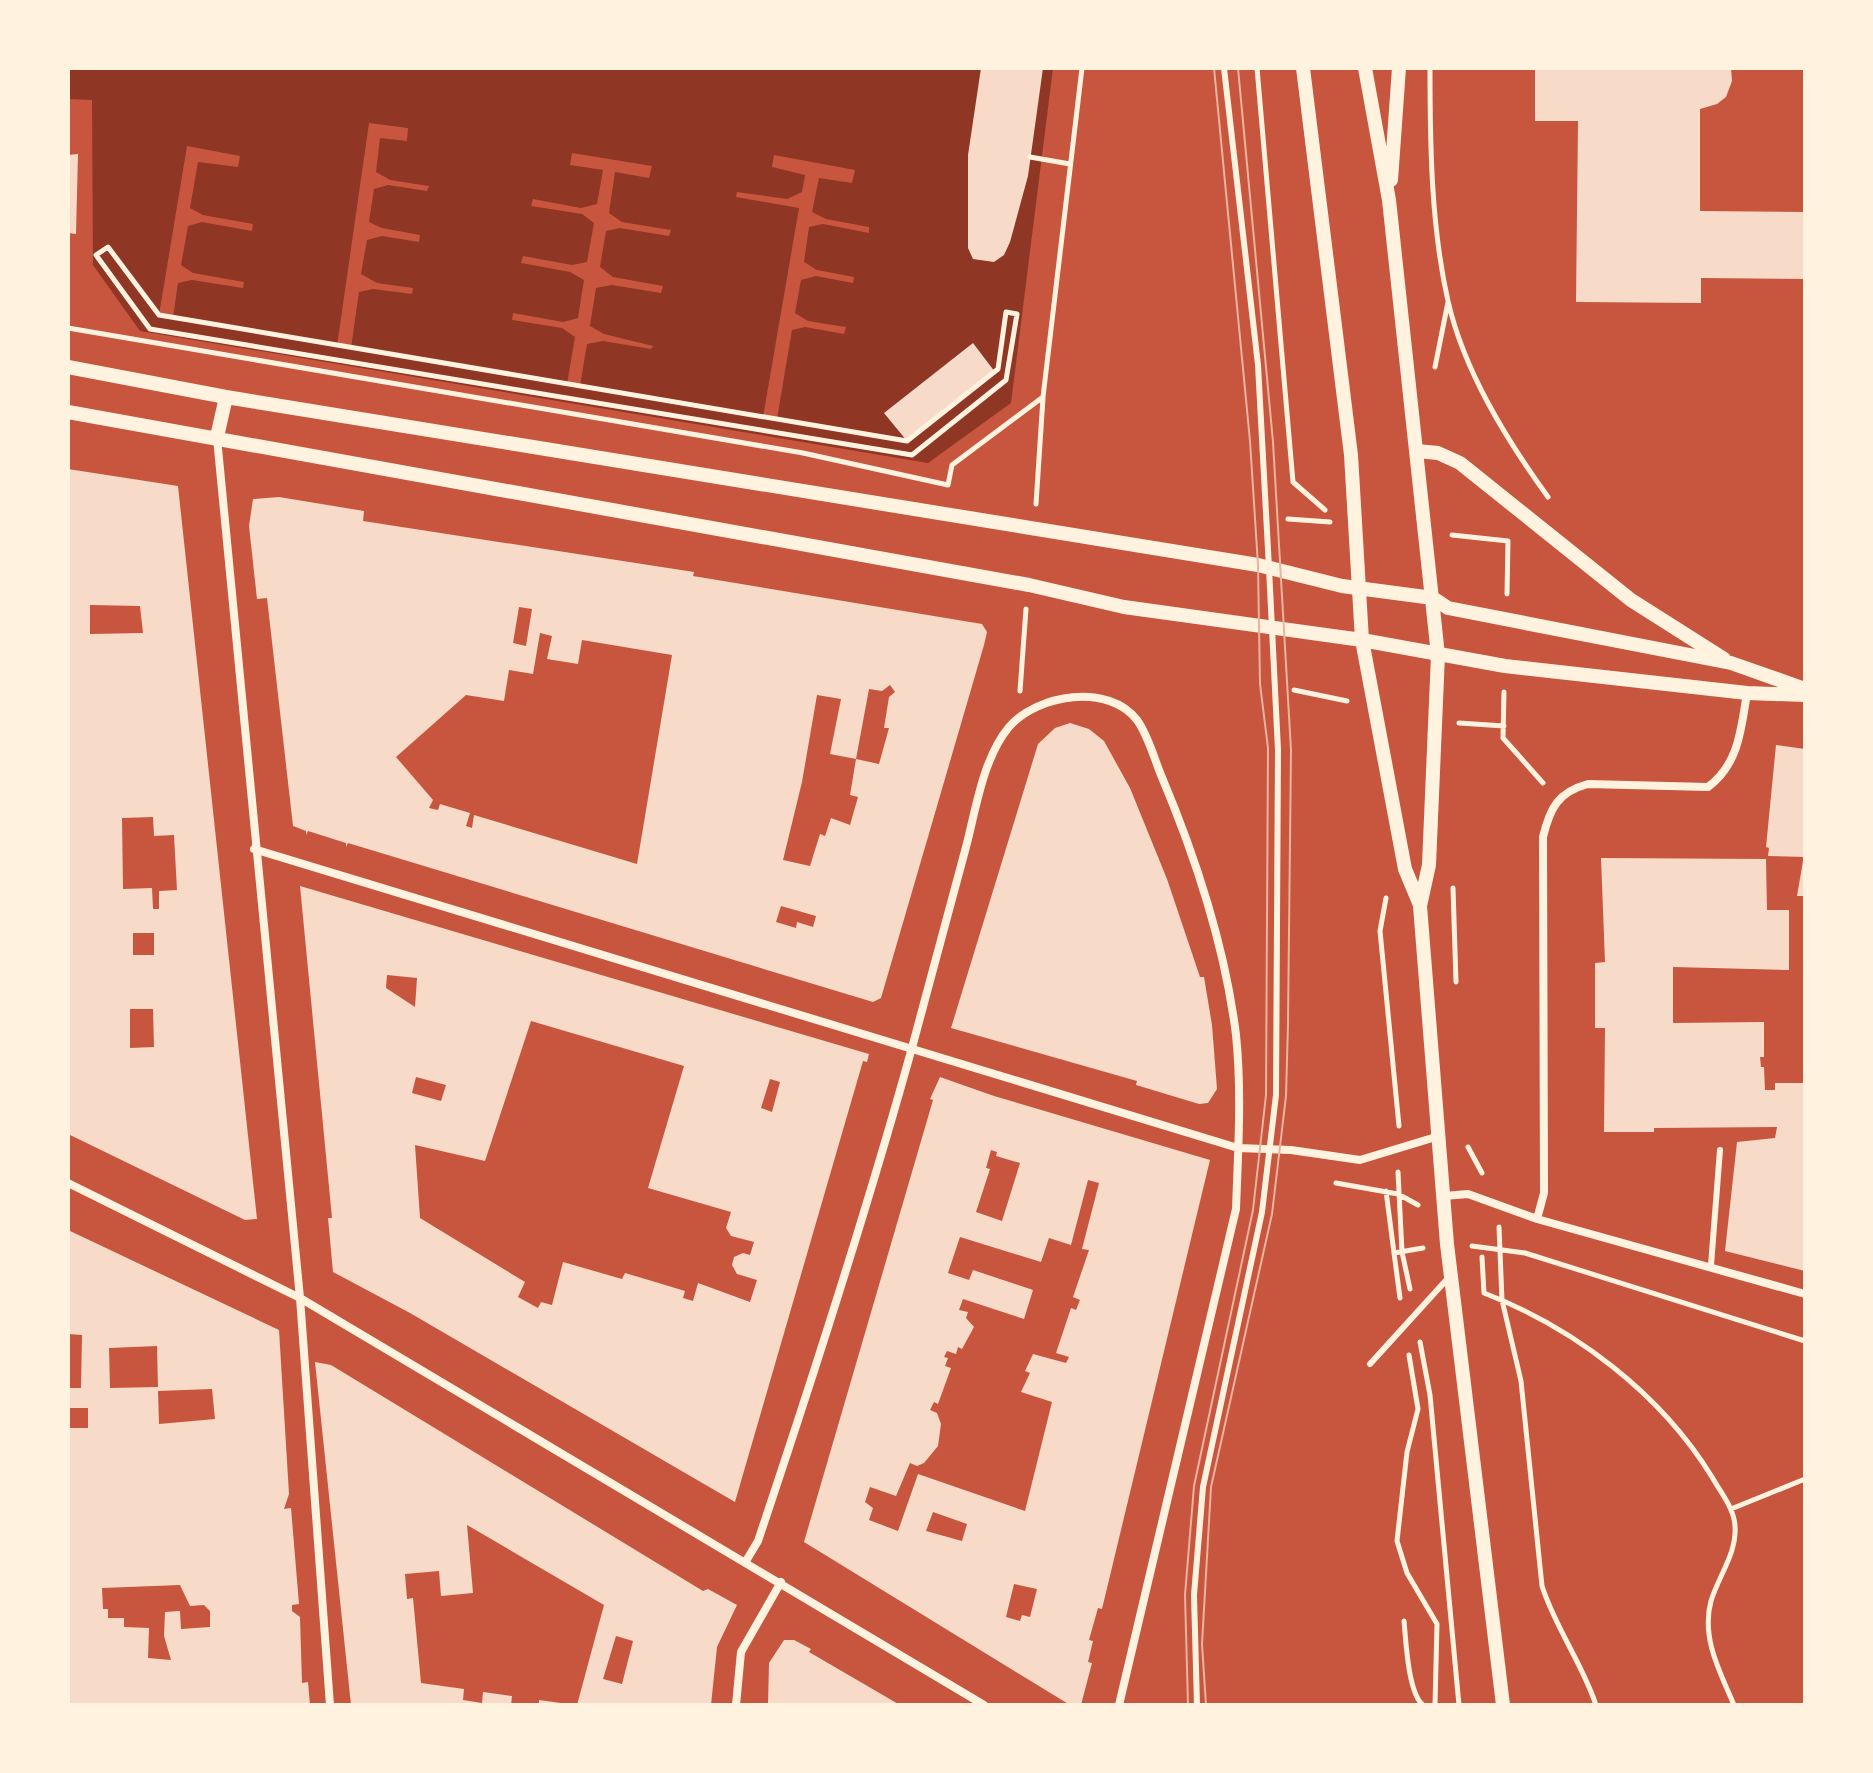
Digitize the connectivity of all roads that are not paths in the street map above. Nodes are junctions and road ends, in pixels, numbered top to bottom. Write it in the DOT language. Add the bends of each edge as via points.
graph roads {
  1 [pos="1224,68"];
  2 [pos="1303,68"];
  3 [pos="1365,68"];
  4 [pos="1399,68"];
  5 [pos="1389,200"];
  6 [pos="68,367"];
  7 [pos="226,397"];
  8 [pos="68,412"];
  9 [pos="217,437"];
  10 [pos="1417,451"];
  11 [pos="1269,568"];
  12 [pos="1358,586"];
  13 [pos="1433,598"];
  14 [pos="1271,628"];
  15 [pos="1362,640"];
  16 [pos="1438,655"];
  17 [pos="1731,663"];
  18 [pos="1805,689"];
  19 [pos="1747,693"];
  20 [pos="1805,695"];
  21 [pos="254,849"];
  22 [pos="1420,906"];
  23 [pos="912,1048"];
  24 [pos="1440,1136"];
  25 [pos="1238,1148"];
  26 [pos="1271,1149"];
  27 [pos="1720,1150"];
  28 [pos="68,1183"];
  29 [pos="1444,1196"];
  30 [pos="1537,1219"];
  31 [pos="1711,1265"];
  32 [pos="1452,1273"];
  33 [pos="1805,1294"];
  34 [pos="300,1298"];
  35 [pos="1370,1364"];
  36 [pos="746,1561"];
  37 [pos="781,1582"];
  38 [pos="330,1705"];
  39 [pos="736,1705"];
  40 [pos="984,1705"];
  41 [pos="1119,1705"];
  42 [pos="1197,1705"];
  43 [pos="1503,1705"];
  1 -- 11 [label="lane" via="1258,365"];
  2 -- 12 [label="street" via="1351,455"];
  3 -- 5 [label="street"];
  4 -- 5 [label="street"];
  5 -- 10 [label="street"];
  6 -- 7 [label="street"];
  7 -- 9 [label="street"];
  7 -- 11 [label="street"];
  8 -- 9 [label="street"];
  9 -- 14 [label="street" via="1029,585 1124,607"];
  9 -- 21 [label="street"];
  10 -- 13 [label="street"];
  10 -- 17 [label="street" via="1460,463 1631,600"];
  11 -- 12 [label="street"];
  11 -- 14 [label="lane"];
  12 -- 13 [label="street"];
  12 -- 15 [label="street"];
  13 -- 16 [label="street"];
  13 -- 17 [label="street" via="1448,608"];
  14 -- 15 [label="street"];
  14 -- 26 [label="lane" via="1279,873"];
  15 -- 16 [label="street"];
  15 -- 22 [label="street" via="1405,869"];
  16 -- 19 [label="street"];
  16 -- 22 [label="street" via="1429,865"];
  17 -- 18 [label="street"];
  19 -- 20 [label="street"];
  19 -- 30 [label="street" via="1738,747 1723,775 1708,787 1588,784 1556,799 1543,837 1544,1193"];
  21 -- 23 [label="street"];
  21 -- 34 [label="street"];
  22 -- 24 [label="street"];
  23 -- 25 [label="street"];
  23 -- 25 [label="street" via="986,771 1008,728 1049,703 1102,696 1137,720 1147,740 1185,833 1219,944 1236,1037"];
  23 -- 36 [label="street" via="808,1392 758,1541"];
  24 -- 26 [label="street" via="1360,1160"];
  24 -- 29 [label="street"];
  25 -- 26 [label="street"];
  25 -- 41 [label="street" via="1236,1209"];
  26 -- 42 [label="lane" via="1203,1487 1194,1595"];
  27 -- 31 [label="lane"];
  28 -- 34 [label="street"];
  29 -- 30 [label="street" via="1468,1194"];
  29 -- 32 [label="street"];
  30 -- 31 [label="street"];
  31 -- 33 [label="street"];
  32 -- 35 [label="lane"];
  32 -- 43 [label="street"];
  34 -- 36 [label="street"];
  34 -- 38 [label="street"];
  36 -- 37 [label="street"];
  37 -- 39 [label="street" via="741,1652"];
  37 -- 40 [label="street"];
}
